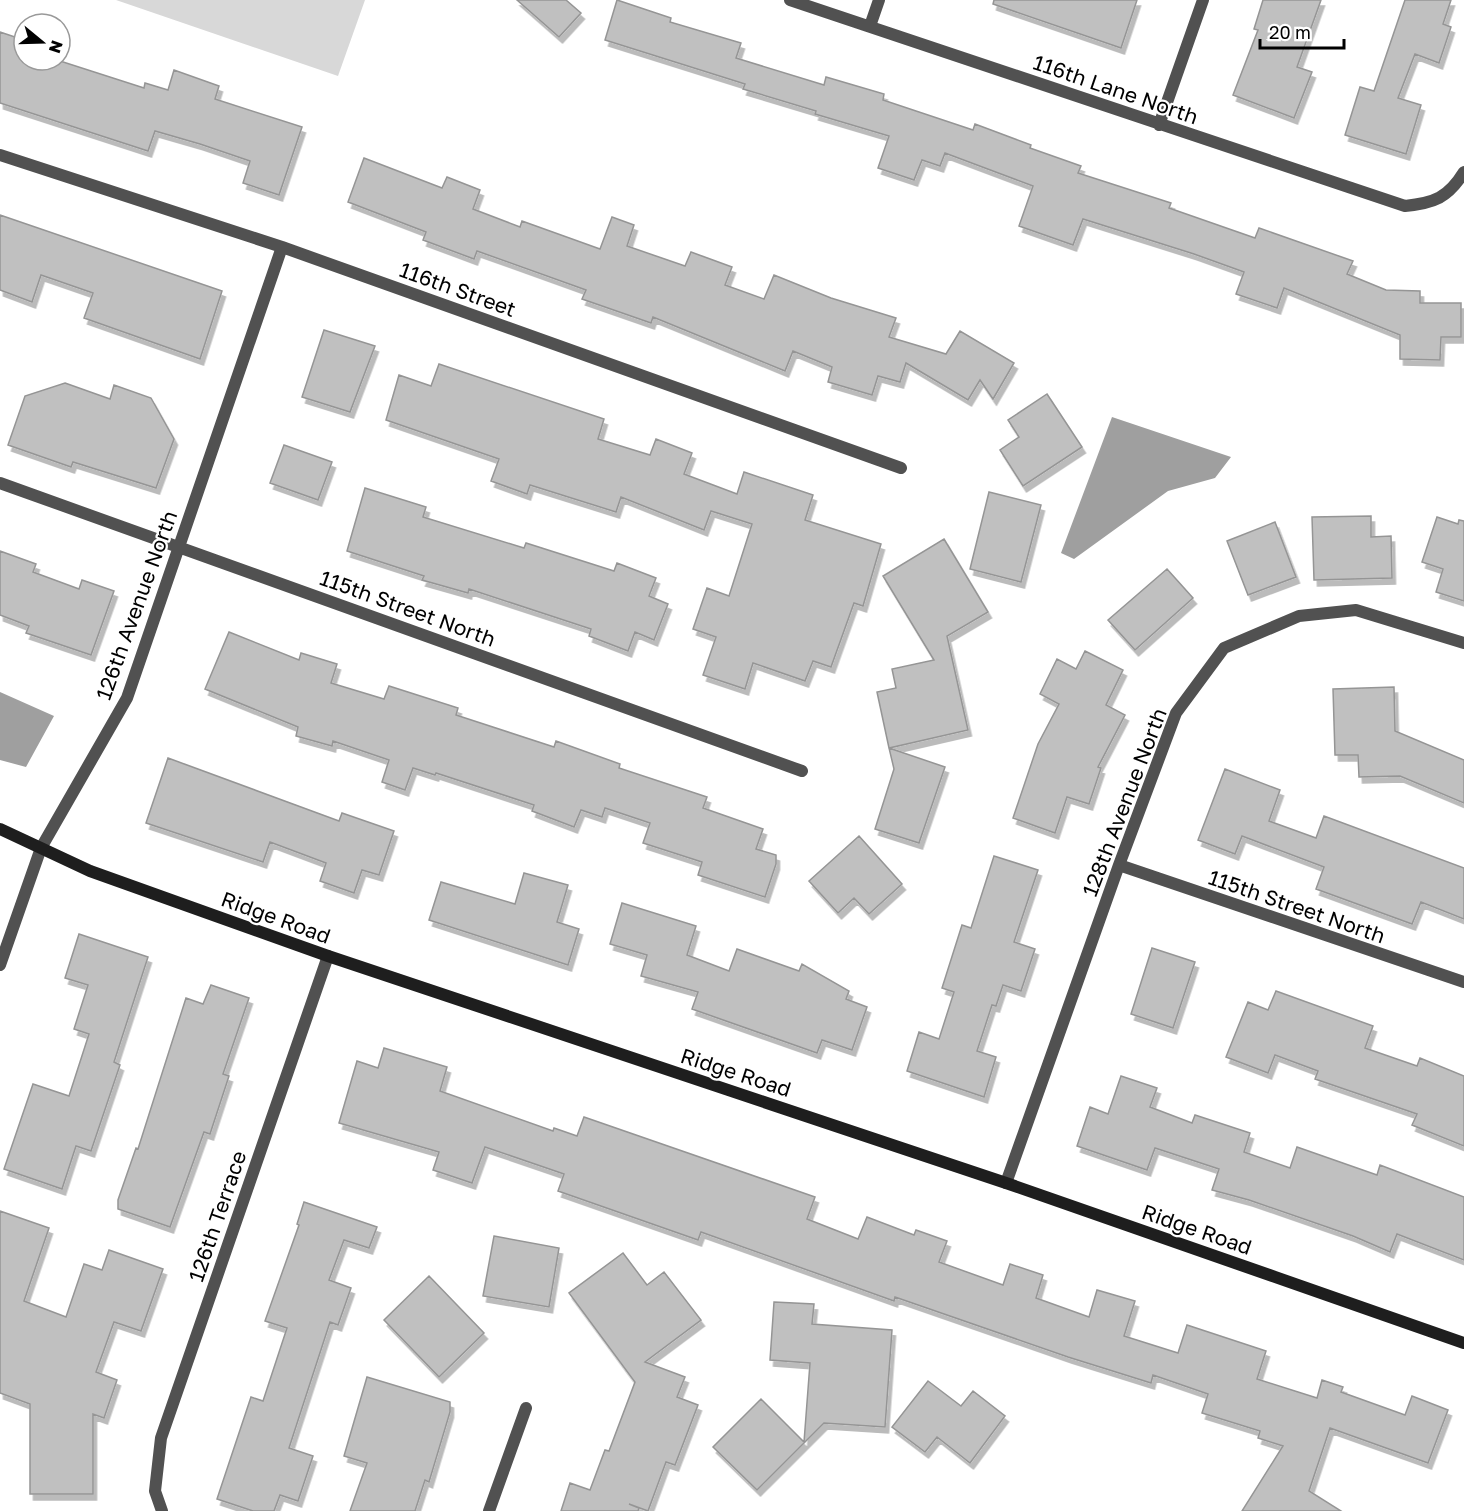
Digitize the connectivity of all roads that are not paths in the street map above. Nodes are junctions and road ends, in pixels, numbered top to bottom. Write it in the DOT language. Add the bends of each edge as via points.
graph roads {
  1 [pos="790,0"];
  2 [pos="879,0"];
  3 [pos="1203,0"];
  4 [pos="870,26"];
  5 [pos="1159,125"];
  6 [pos="0,154"];
  7 [pos="1464,172"];
  8 [pos="282,247"];
  9 [pos="901,468"];
  10 [pos="0,483"];
  11 [pos="178,546"];
  12 [pos="1464,643"];
  13 [pos="802,771"];
  14 [pos="0,829"];
  15 [pos="41,848"];
  16 [pos="1119,865"];
  17 [pos="328,956"];
  18 [pos="0,965"];
  19 [pos="1464,982"];
  20 [pos="1006,1183"];
  21 [pos="1464,1343"];
  22 [pos="526,1408"];
  23 [pos="162,1511"];
  24 [pos="489,1511"];
  1 -- 4 [label="street, 116th Lane North"];
  2 -- 4 [label="street"];
  3 -- 5 [label="street"];
  4 -- 5 [label="street, 116th Lane North"];
  5 -- 7 [label="street, 116th Lane North" via="1405,206 1431,203 1454,188"];
  6 -- 8 [label="street, 116th Street"];
  8 -- 9 [label="street, 116th Street"];
  8 -- 11 [label="street, 126th Avenue North"];
  10 -- 11 [label="street, 115th Street North"];
  11 -- 13 [label="street, 115th Street North"];
  11 -- 15 [label="street, 126th Avenue North" via="126,698"];
  12 -- 16 [label="street, 128th Avenue North" via="1356,610 1299,616 1224,648 1176,713"];
  14 -- 15 [label="street, Ridge Road"];
  15 -- 17 [label="street, Ridge Road" via="90,871"];
  15 -- 18 [label="street, 126th Avenue North"];
  16 -- 19 [label="street, 115th Street North"];
  16 -- 20 [label="street, 128th Avenue North"];
  17 -- 20 [label="street, Ridge Road"];
  17 -- 23 [label="street, 126th Terrace" via="161,1438 155,1491"];
  20 -- 21 [label="street, Ridge Road"];
  22 -- 24 [label="street"];
}
